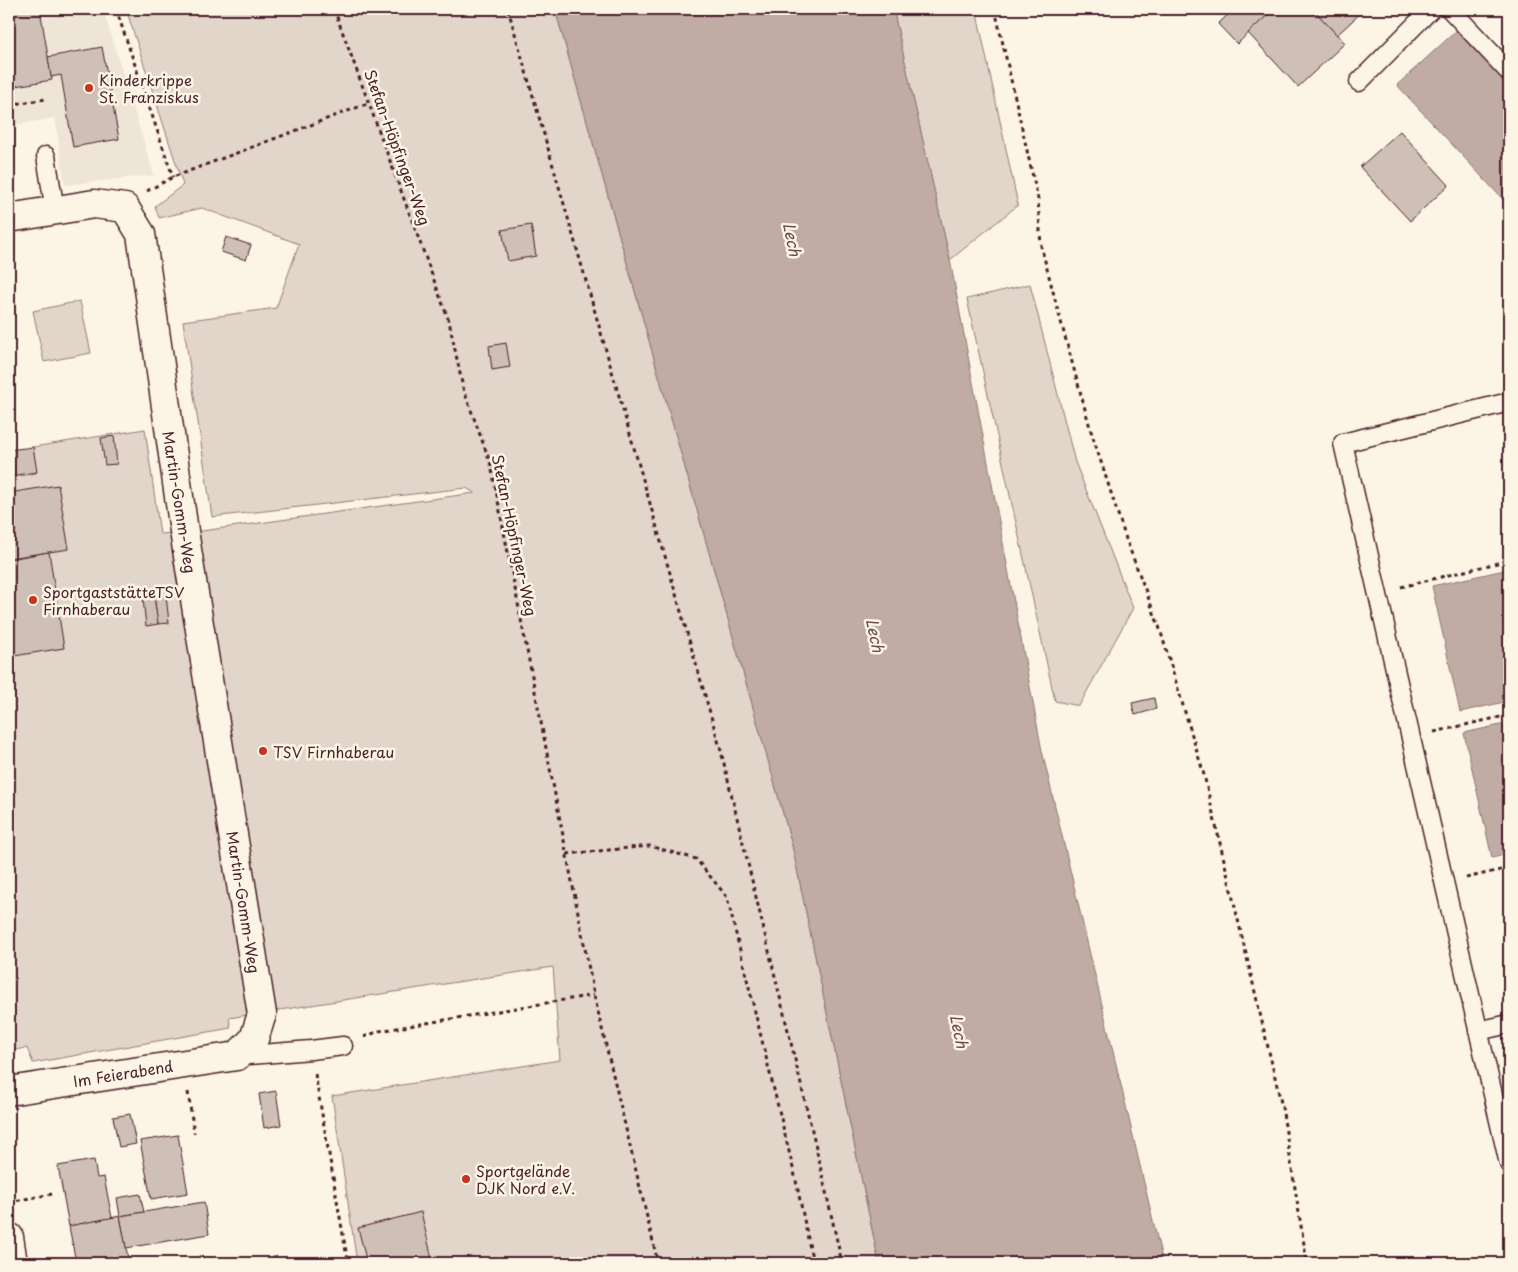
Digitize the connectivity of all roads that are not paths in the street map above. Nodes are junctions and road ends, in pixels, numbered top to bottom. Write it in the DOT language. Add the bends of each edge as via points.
graph roads {
  1 [pos="1431,9"];
  2 [pos="1450,9"];
  3 [pos="1509,72"];
  4 [pos="1359,82"];
  5 [pos="46,156"];
  6 [pos="56,210"];
  7 [pos="9,218"];
  8 [pos="1509,402"];
  9 [pos="1509,1024"];
  10 [pos="1478,1031"];
  11 [pos="343,1046"];
  12 [pos="237,1056"];
  13 [pos="9,1091"];
  14 [pos="1509,1164"];
  15 [pos="9,1237"];
  16 [pos="13,1263"];
  1 -- 4 [label="lane"];
  2 -- 3 [label="lane"];
  5 -- 6 [label="lane"];
  6 -- 7 [label="street"];
  6 -- 12 [label="street, Martin-Gomm-Weg" via="94,204 125,208 141,234 185,541 262,1014 254,1039"];
  8 -- 10 [label="lane" via="1343,443"];
  9 -- 10 [label="lane"];
  10 -- 14 [label="lane"];
  11 -- 12 [label="lane"];
  12 -- 13 [label="street, Im Feierabend"];
  15 -- 16 [label="street"];
}
